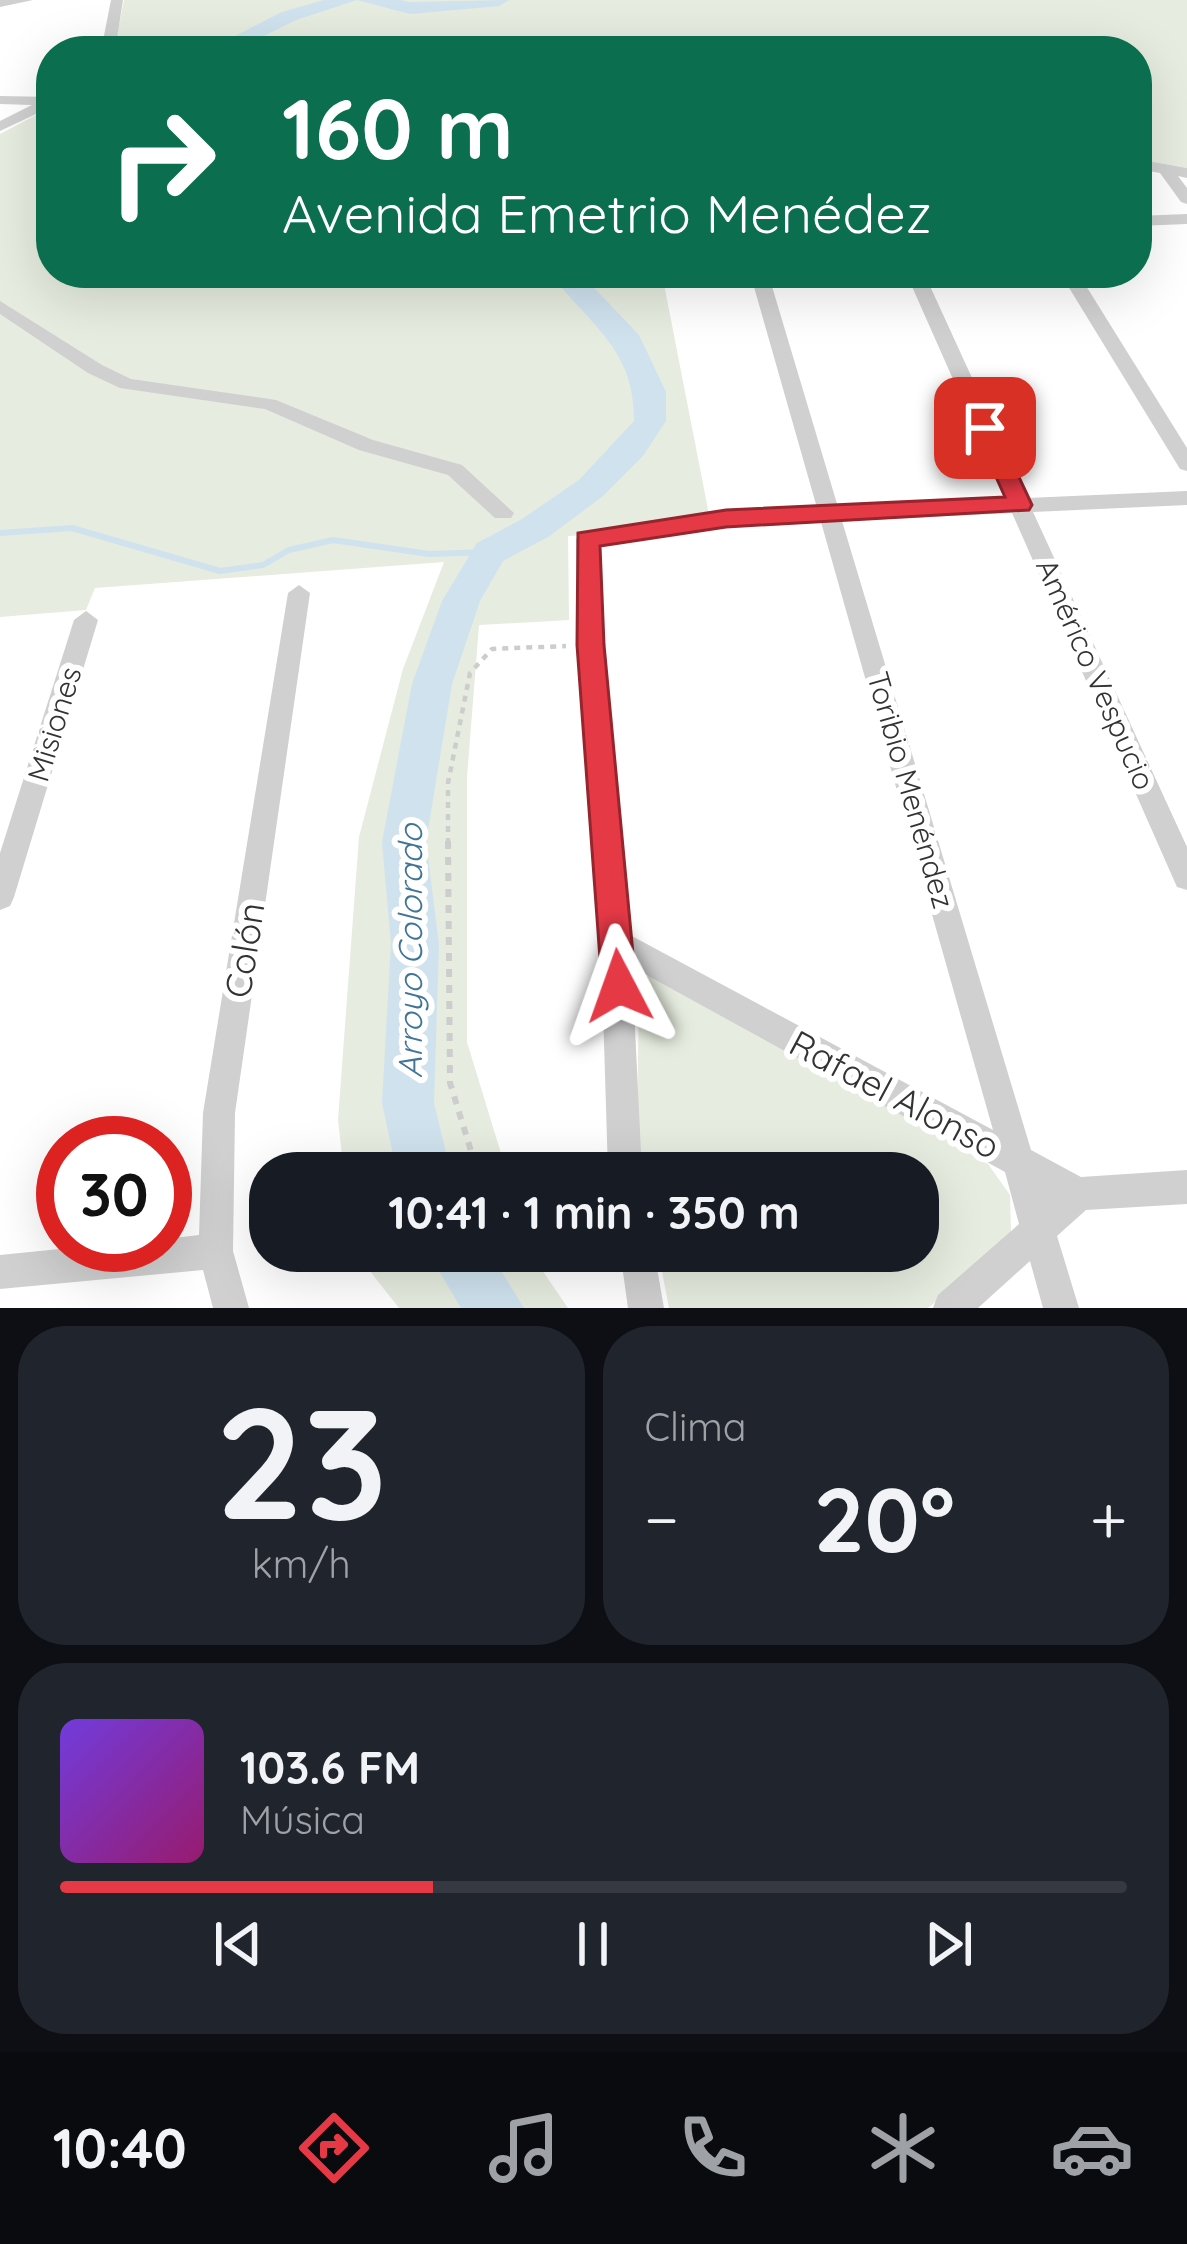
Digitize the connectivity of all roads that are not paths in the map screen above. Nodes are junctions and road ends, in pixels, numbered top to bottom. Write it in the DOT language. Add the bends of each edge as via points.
graph roads {
  1 [pos="27,0"];
  2 [pos="117,0"];
  3 [pos="0,3"];
  4 [pos="110,36"];
  5 [pos="0,100"];
  6 [pos="36,101"];
  7 [pos="36,109"];
  8 [pos="0,127"];
  9 [pos="1152,166"];
  10 [pos="1164,168"];
  11 [pos="1187,173"];
  12 [pos="1187,199"];
  13 [pos="1187,219"];
  14 [pos="1152,220"];
  15 [pos="762,288"];
  16 [pos="922,288"];
  17 [pos="1078,288"];
  18 [pos="0,306"];
  19 [pos="1187,464"];
  20 [pos="1187,498"];
  21 [pos="1020,505"];
  22 [pos="503,513"];
  23 [pos="830,514"];
  24 [pos="299,593"];
  25 [pos="86,620"];
  26 [pos="1187,878"];
  27 [pos="0,898"];
  28 [pos="616,943"];
  29 [pos="622,1152"];
  30 [pos="1020,1162"];
  31 [pos="1187,1187"];
  32 [pos="1079,1193"];
  33 [pos="1038,1227"];
  34 [pos="216,1251"];
  35 [pos="0,1272"];
  36 [pos="640,1272"];
  37 [pos="231,1308"];
  38 [pos="646,1308"];
  39 [pos="951,1308"];
  40 [pos="1061,1308"];
  1 -- 3 [label="street"];
  2 -- 4 [label="street"];
  5 -- 6 [label="street"];
  7 -- 8 [label="street"];
  9 -- 10 [label="street"];
  10 -- 11 [label="street"];
  10 -- 12 [label="street"];
  13 -- 14 [label="street"];
  15 -- 23 [label="street, Toribio Menéndez"];
  16 -- 21 [label="street, Américo Vespucio"];
  17 -- 19 [label="street"];
  18 -- 22 [label="street" via="127,384 269,404 366,445 455,470"];
  20 -- 21 [label="street"];
  21 -- 23 [label="street"];
  21 -- 26 [label="street, Américo Vespucio"];
  23 -- 28 [label="street" via="726,519 586,543"];
  23 -- 30 [label="street, Toribio Menéndez"];
  24 -- 34 [label="street, Colón" via="219,1113"];
  25 -- 27 [label="street, Misiones"];
  28 -- 29 [label="street"];
  28 -- 30 [label="street, Rafael Alonso"];
  30 -- 32 [label="street, Rafael Alonso"];
  30 -- 33 [label="street, Toribio Menéndez"];
  31 -- 32 [label="street"];
  32 -- 33 [label="street"];
  33 -- 39 [label="street"];
  33 -- 40 [label="street, Toribio Menéndez"];
  34 -- 35 [label="street"];
  34 -- 37 [label="street, Colón"];
  36 -- 38 [label="street"];
}
